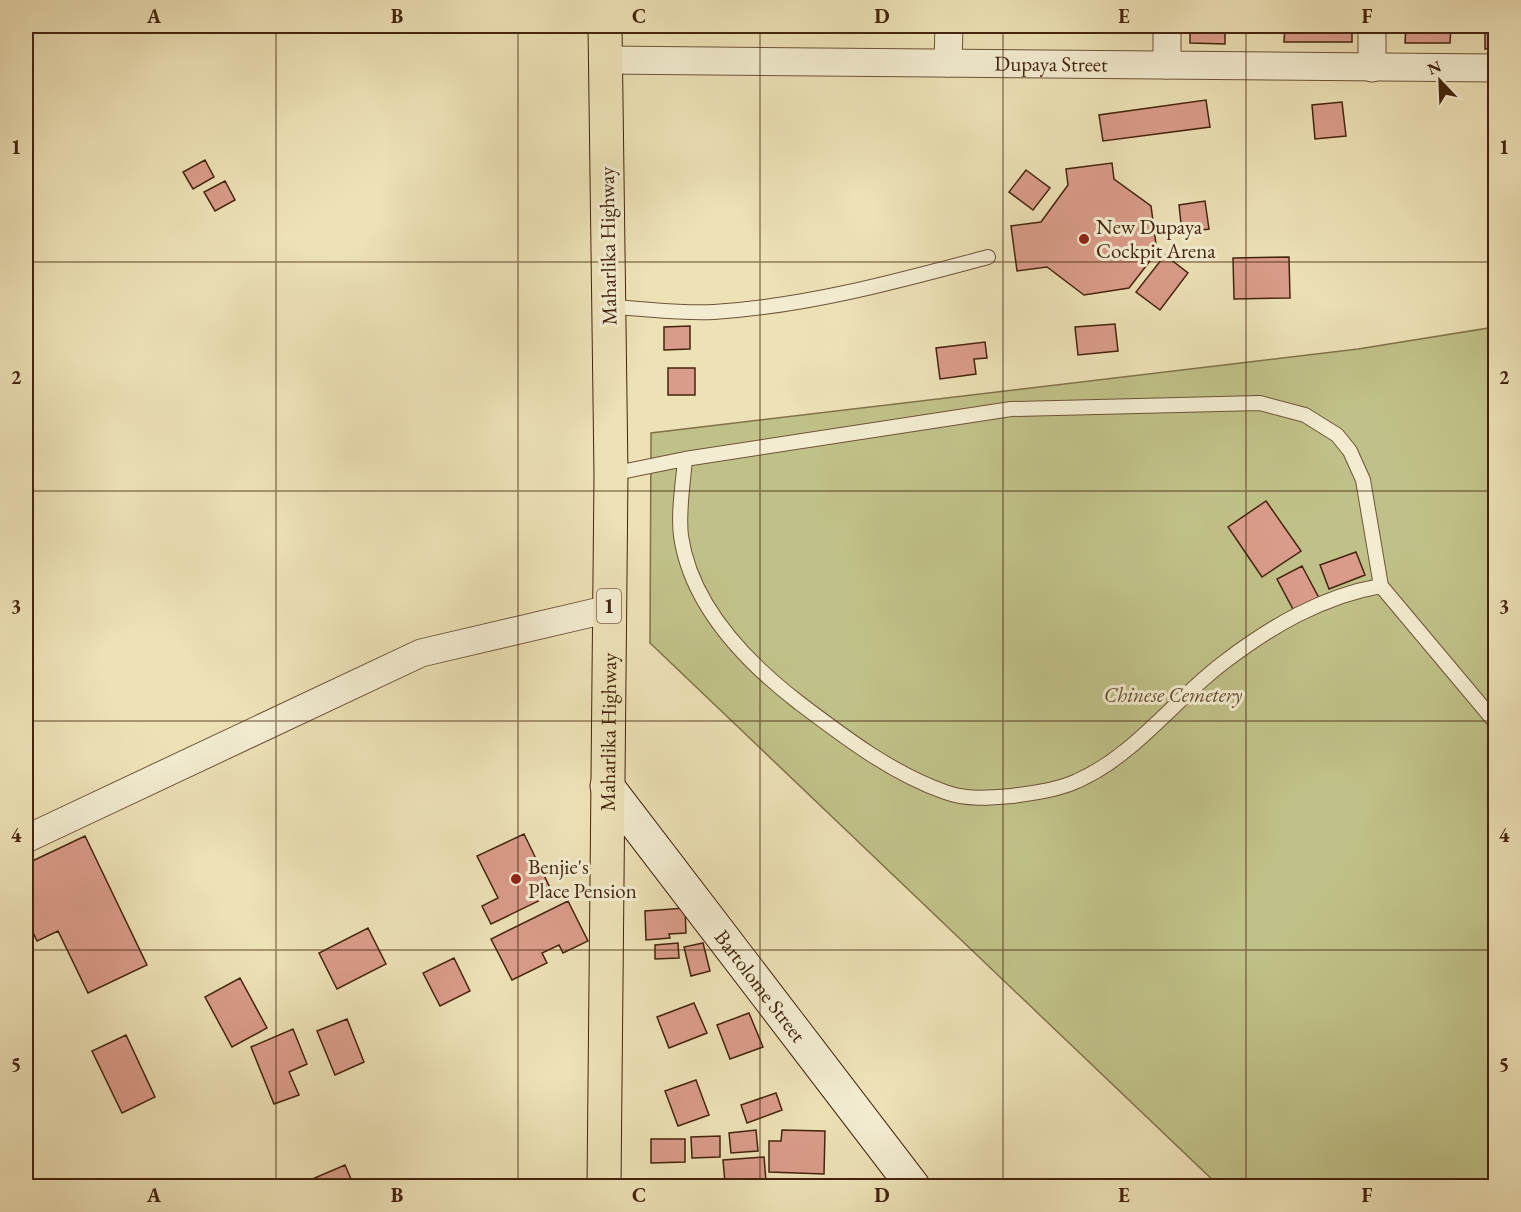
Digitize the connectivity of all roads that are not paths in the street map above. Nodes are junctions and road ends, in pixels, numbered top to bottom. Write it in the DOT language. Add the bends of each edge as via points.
graph roads {
  1 [pos="605,26"];
  2 [pos="949,26"];
  3 [pos="1167,26"];
  4 [pos="1372,26"];
  5 [pos="605,60"];
  6 [pos="948,63"];
  7 [pos="1167,65"];
  8 [pos="1372,68"];
  9 [pos="1496,68"];
  10 [pos="988,257"];
  11 [pos="608,307"];
  12 [pos="685,459"];
  13 [pos="611,474"];
  14 [pos="1381,586"];
  15 [pos="609,609"];
  16 [pos="1496,723"];
  17 [pos="607,786"];
  18 [pos="26,839"];
  19 [pos="604,1186"];
  20 [pos="914,1186"];
  1 -- 5 [label="highway, Maharlika Highway / 1"];
  2 -- 6 [label="street"];
  3 -- 7 [label="street"];
  4 -- 8 [label="street"];
  5 -- 6 [label="street, Dupaya Street"];
  5 -- 11 [label="highway, Maharlika Highway / 1"];
  6 -- 7 [label="street, Dupaya Street"];
  7 -- 8 [label="street, Dupaya Street"];
  8 -- 9 [label="street, Dupaya Street"];
  10 -- 11 [label="lane" via="790,304 712,312"];
  11 -- 13 [label="highway, Maharlika Highway / 1"];
  12 -- 13 [label="lane"];
  12 -- 14 [label="lane" via="1011,409 1260,403 1305,415 1337,435 1350,451 1363,480"];
  12 -- 14 [label="lane" via="681,535 689,569 704,603 744,654 785,692 890,767 946,792 984,799 1077,782 1118,756 1221,664 1276,626 1334,597"];
  13 -- 15 [label="highway, Maharlika Highway / 1"];
  14 -- 16 [label="lane"];
  15 -- 17 [label="highway, Maharlika Highway / 1"];
  15 -- 18 [label="street" via="421,653"];
  17 -- 19 [label="highway, Maharlika Highway / 1"];
  17 -- 20 [label="street, Bartolome Street"];
}
